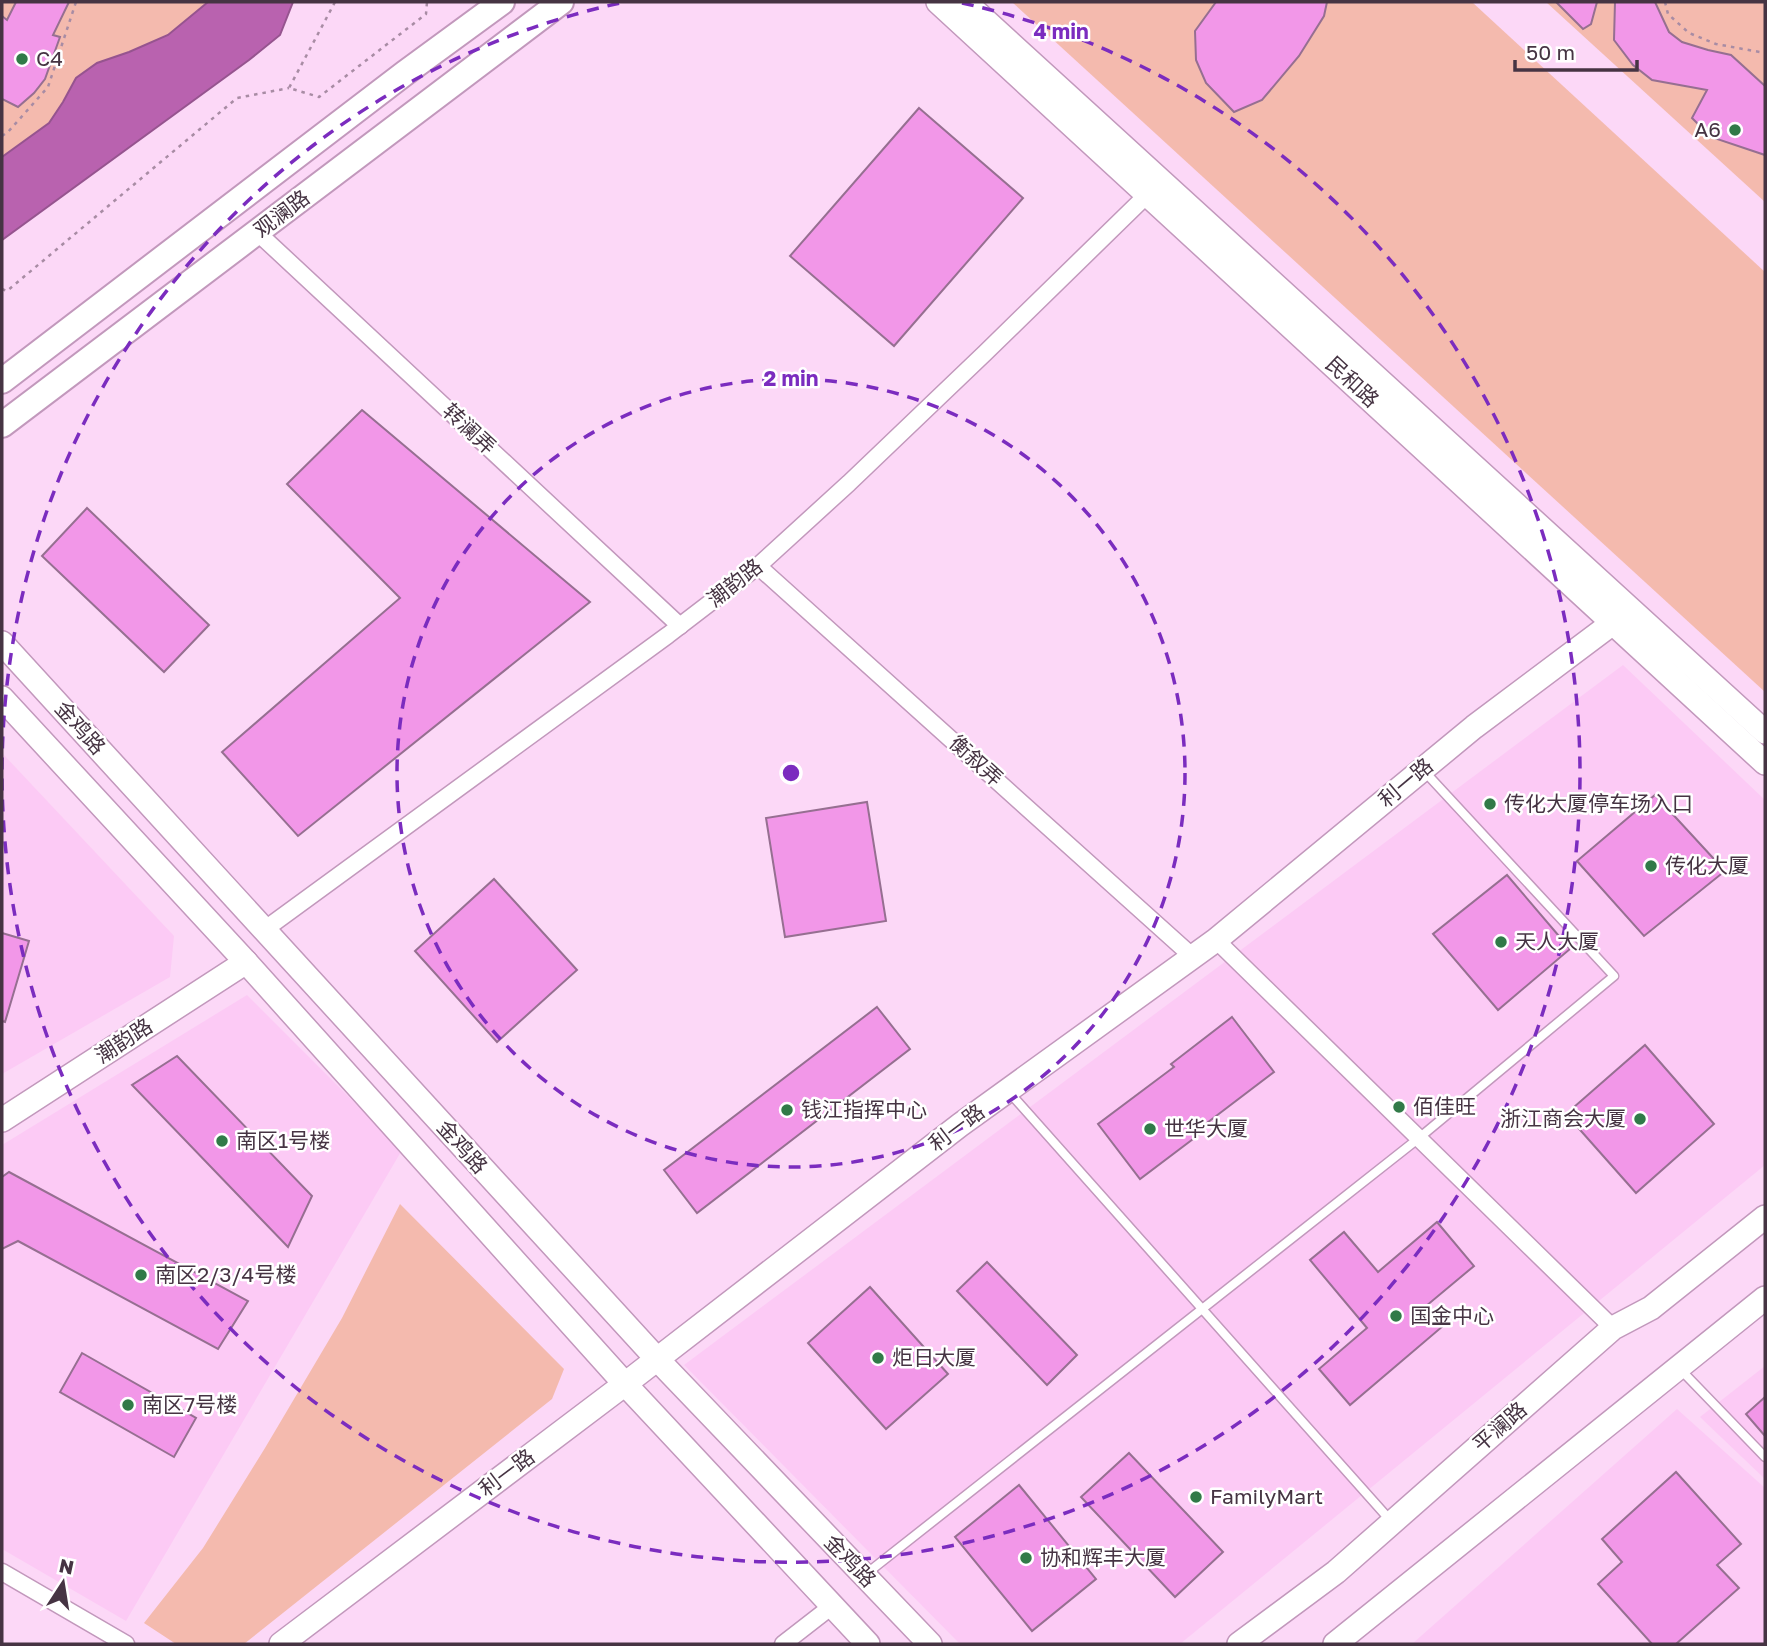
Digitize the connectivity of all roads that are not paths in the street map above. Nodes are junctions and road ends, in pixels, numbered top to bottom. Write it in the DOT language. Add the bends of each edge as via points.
graph roads {
  1 [pos="502,2"];
  2 [pos="561,2"];
  3 [pos="938,2"];
  4 [pos="965,2"];
  5 [pos="1154,187"];
  6 [pos="257,232"];
  7 [pos="2,381"];
  8 [pos="2,425"];
  9 [pos="758,566"];
  10 [pos="1621,615"];
  11 [pos="680,626"];
  12 [pos="2,643"];
  13 [pos="2,698"];
  14 [pos="1765,732"];
  15 [pos="1765,763"];
  16 [pos="1423,770"];
  17 [pos="264,930"];
  18 [pos="1216,940"];
  19 [pos="1193,957"];
  20 [pos="246,962"];
  21 [pos="1008,1090"];
  22 [pos="2,1120"];
  23 [pos="1419,1138"];
  24 [pos="1765,1217"];
  25 [pos="1765,1298"];
  26 [pos="1202,1309"];
  27 [pos="1614,1328"];
  28 [pos="657,1360"];
  29 [pos="1678,1367"];
  30 [pos="625,1384"];
  31 [pos="1765,1457"];
  32 [pos="1392,1522"];
  33 [pos="2,1572"];
  34 [pos="864,1576"];
  35 [pos="832,1606"];
  36 [pos="126,1644"];
  37 [pos="281,1644"];
  38 [pos="783,1644"];
  39 [pos="868,1644"];
  40 [pos="930,1644"];
  41 [pos="1239,1644"];
  42 [pos="1335,1644"];
  1 -- 7 [label="main road, 观澜路"];
  2 -- 6 [label="main road, 观澜路"];
  3 -- 5 [label="main road, 民和路"];
  4 -- 5 [label="main road, 民和路"];
  5 -- 9 [label="street, 潮韵路"];
  5 -- 10 [label="main road, 民和路"];
  6 -- 8 [label="main road, 观澜路"];
  6 -- 11 [label="street, 转澜弄"];
  9 -- 11 [label="street, 潮韵路"];
  9 -- 19 [label="street, 衡叙弄"];
  10 -- 14 [label="main road, 民和路"];
  10 -- 15 [label="main road, 民和路"];
  10 -- 16 [label="main road, 利一路"];
  11 -- 17 [label="street, 潮韵路"];
  12 -- 17 [label="main road, 金鸡路"];
  13 -- 20 [label="main road, 金鸡路"];
  16 -- 18 [label="main road, 利一路"];
  16 -- 23 [label="lane" via="1614,976"];
  17 -- 28 [label="main road, 金鸡路"];
  18 -- 19 [label="main road, 利一路"];
  18 -- 23 [label="street"];
  19 -- 21 [label="main road, 利一路"];
  20 -- 22 [label="main road, 潮韵路"];
  20 -- 30 [label="main road, 金鸡路"];
  21 -- 26 [label="lane"];
  21 -- 28 [label="main road, 利一路"];
  23 -- 26 [label="lane"];
  23 -- 27 [label="street"];
  24 -- 27 [label="main road, 平澜路" via="1651,1308"];
  25 -- 29 [label="main road"];
  26 -- 32 [label="lane"];
  26 -- 34 [label="lane"];
  27 -- 32 [label="main road, 平澜路"];
  28 -- 30 [label="main road, 利一路"];
  28 -- 34 [label="main road, 金鸡路"];
  29 -- 31 [label="lane"];
  29 -- 42 [label="main road"];
  30 -- 35 [label="main road, 金鸡路"];
  30 -- 37 [label="main road, 利一路"];
  32 -- 41 [label="main road, 平澜路" via="1336,1572"];
  33 -- 36 [label="street"];
  34 -- 40 [label="main road, 金鸡路"];
  35 -- 38 [label="street"];
  35 -- 39 [label="main road, 金鸡路"];
}
